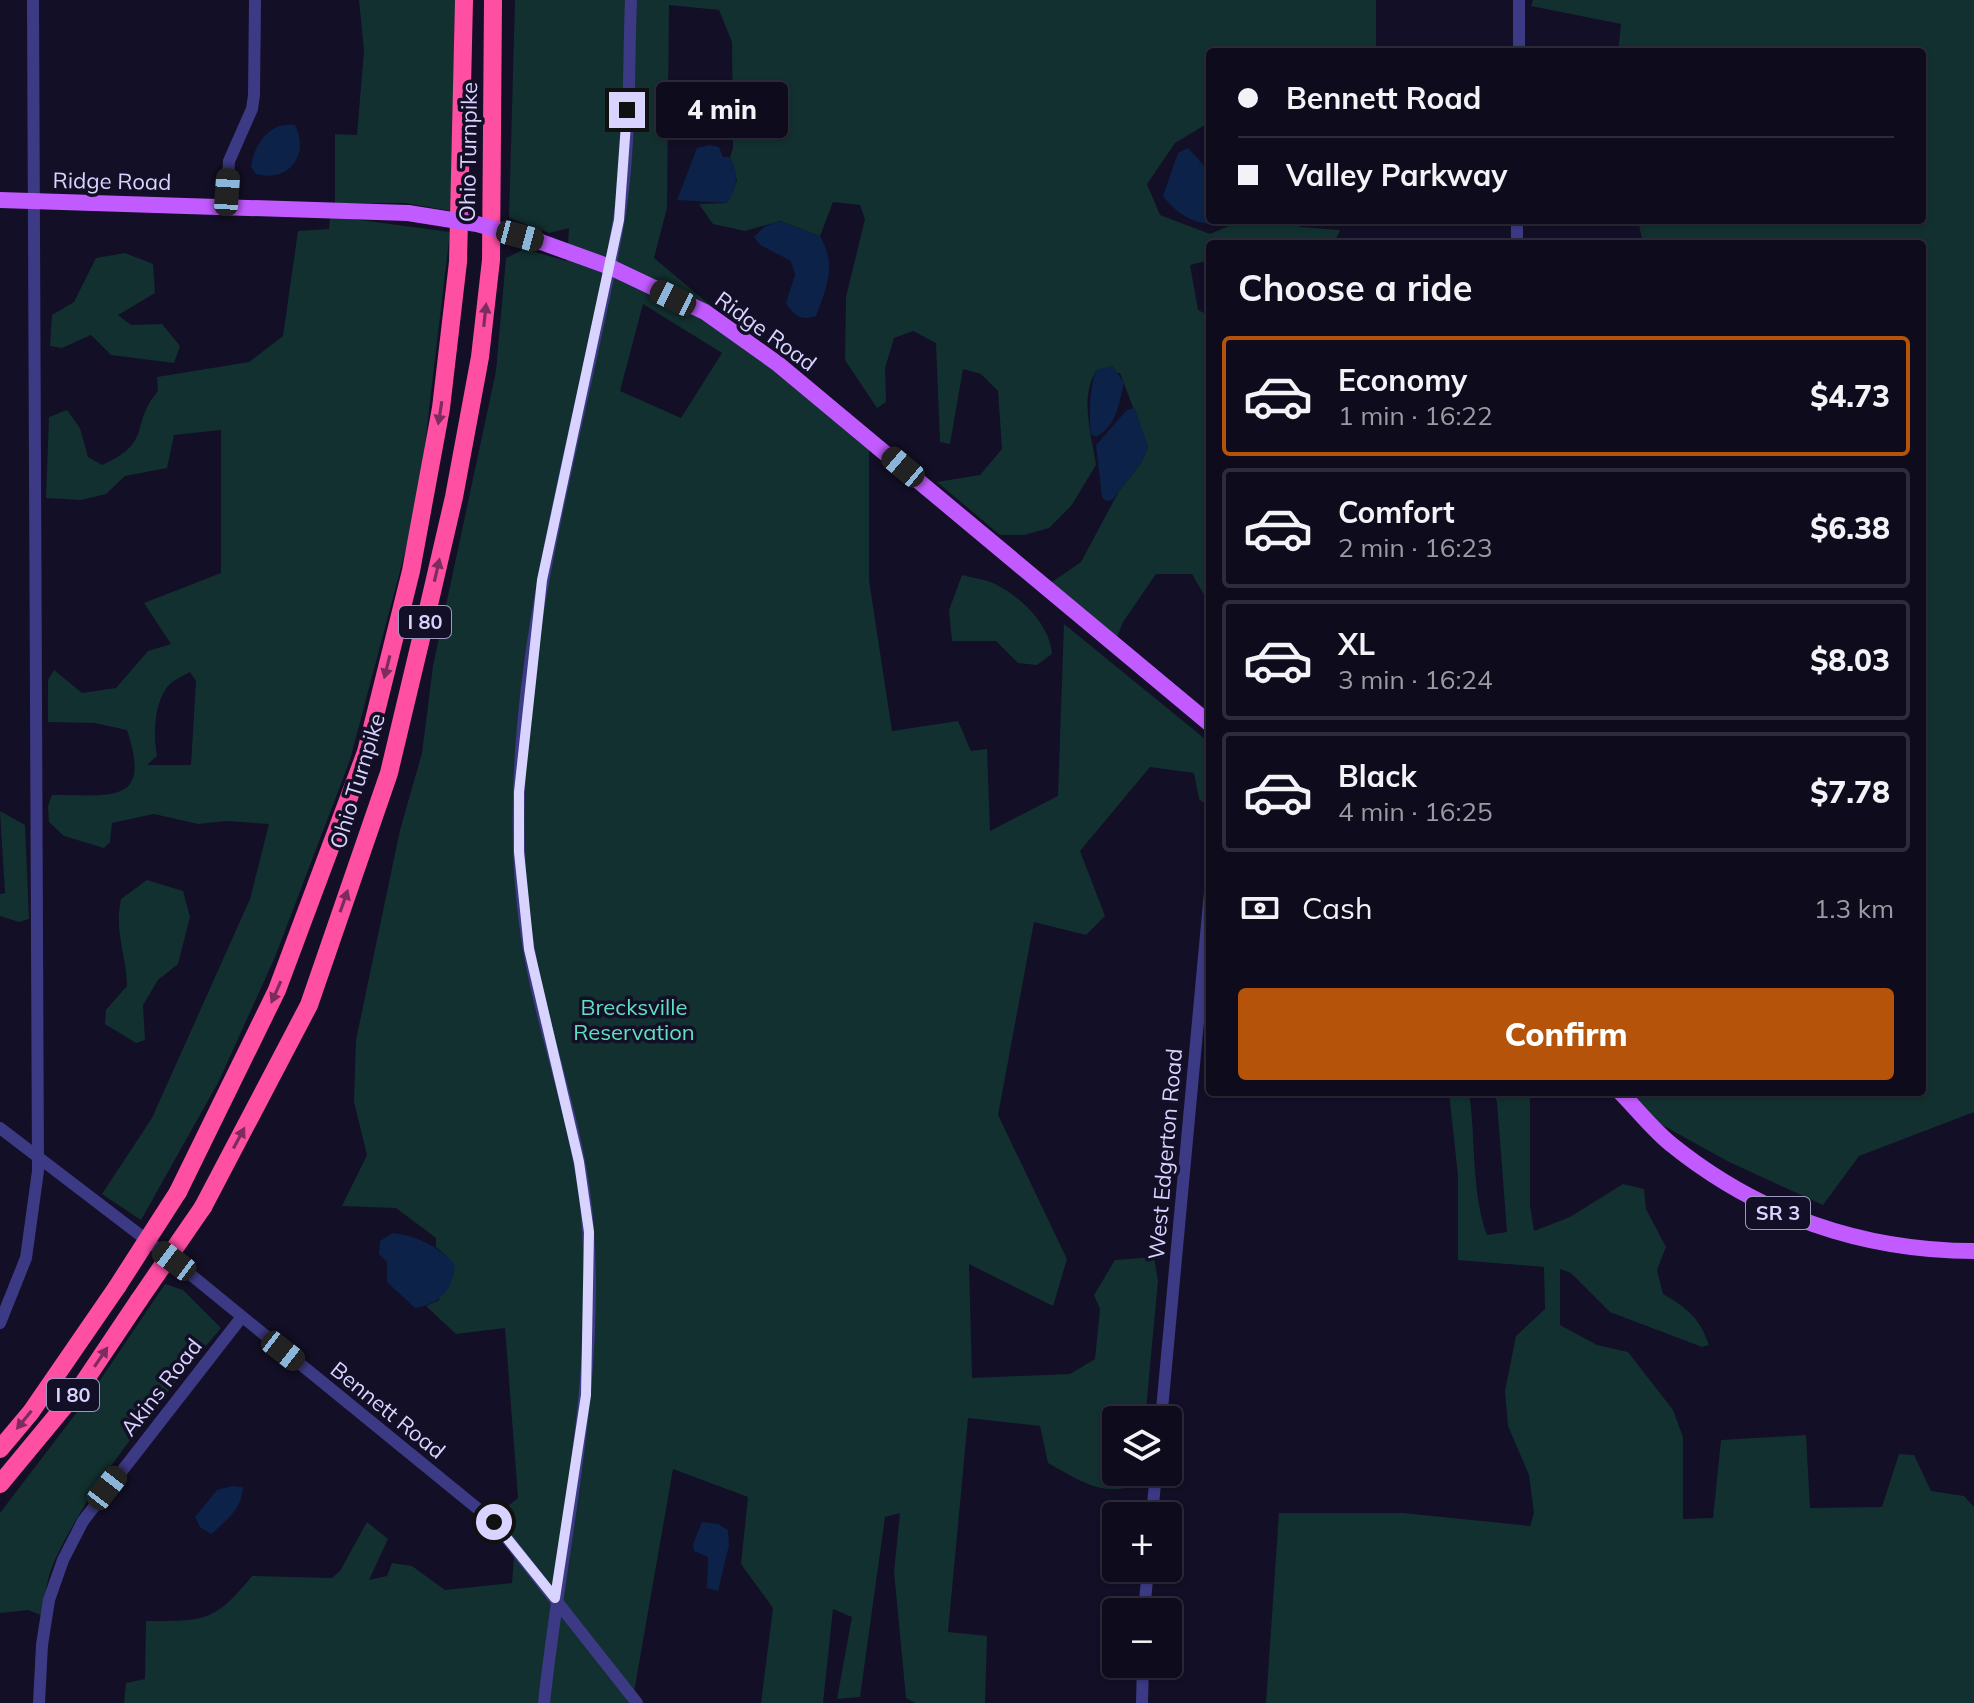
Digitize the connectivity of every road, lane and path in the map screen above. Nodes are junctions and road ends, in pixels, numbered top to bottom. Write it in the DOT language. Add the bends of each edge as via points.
graph roads {
  1 [pos="33,0"];
  2 [pos="255,0"];
  3 [pos="464,0"];
  4 [pos="493,0"];
  5 [pos="631,0"];
  6 [pos="1519,0"];
  7 [pos="1519,48"];
  8 [pos="0,200"];
  9 [pos="35,201"];
  10 [pos="227,205"];
  11 [pos="610,267"];
  12 [pos="1206,721"];
  13 [pos="1206,935"];
  14 [pos="1624,1096"];
  15 [pos="0,1128"];
  16 [pos="37,1156"];
  17 [pos="1974,1251"];
  18 [pos="241,1318"];
  19 [pos="0,1323"];
  20 [pos="1162,1406"];
  21 [pos="0,1449"];
  22 [pos="0,1484"];
  23 [pos="555,1598"];
  24 [pos="1143,1678"];
  25 [pos="39,1703"];
  26 [pos="544,1703"];
  27 [pos="637,1703"];
  28 [pos="1142,1703"];
  1 -- 9 [label="street"];
  2 -- 10 [label="street" via="254,95 229,161"];
  3 -- 21 [label="highway, Ohio Turnpike / I 80, one-way, bridge" via="458,262 441,408 411,571 366,752 277,990 178,1192 31,1412"];
  22 -- 4 [label="highway, Ohio Turnpike / I 80, one-way, bridge" via="82,1385 203,1207 309,1005 389,773 454,497 485,315 491,260"];
  5 -- 11 [label="street" via="624,173"];
  6 -- 7 [label="street"];
  8 -- 9 [label="main road, Ridge Road"];
  9 -- 10 [label="main road, Ridge Road"];
  9 -- 16 [label="street"];
  10 -- 11 [label="main road, Ridge Road, bridge" via="408,213 477,224"];
  11 -- 12 [label="main road, Ridge Road" via="705,312 778,364"];
  11 -- 23 [label="street" via="542,580 519,792 529,949 573,1132 589,1232 586,1395"];
  13 -- 20 [label="street, West Edgerton Road"];
  14 -- 17 [label="main road, SR 3" via="1669,1143 1780,1214 1867,1241"];
  15 -- 16 [label="street, Bennett Road"];
  16 -- 18 [label="street, Bennett Road"];
  16 -- 19 [label="street" via="26,1258"];
  18 -- 23 [label="street, Bennett Road" via="494,1522"];
  18 -- 25 [label="street, Akins Road" via="83,1521 49,1600"];
  23 -- 26 [label="street"];
  23 -- 27 [label="street, Bennett Road"];
  24 -- 28 [label="street"];
}
